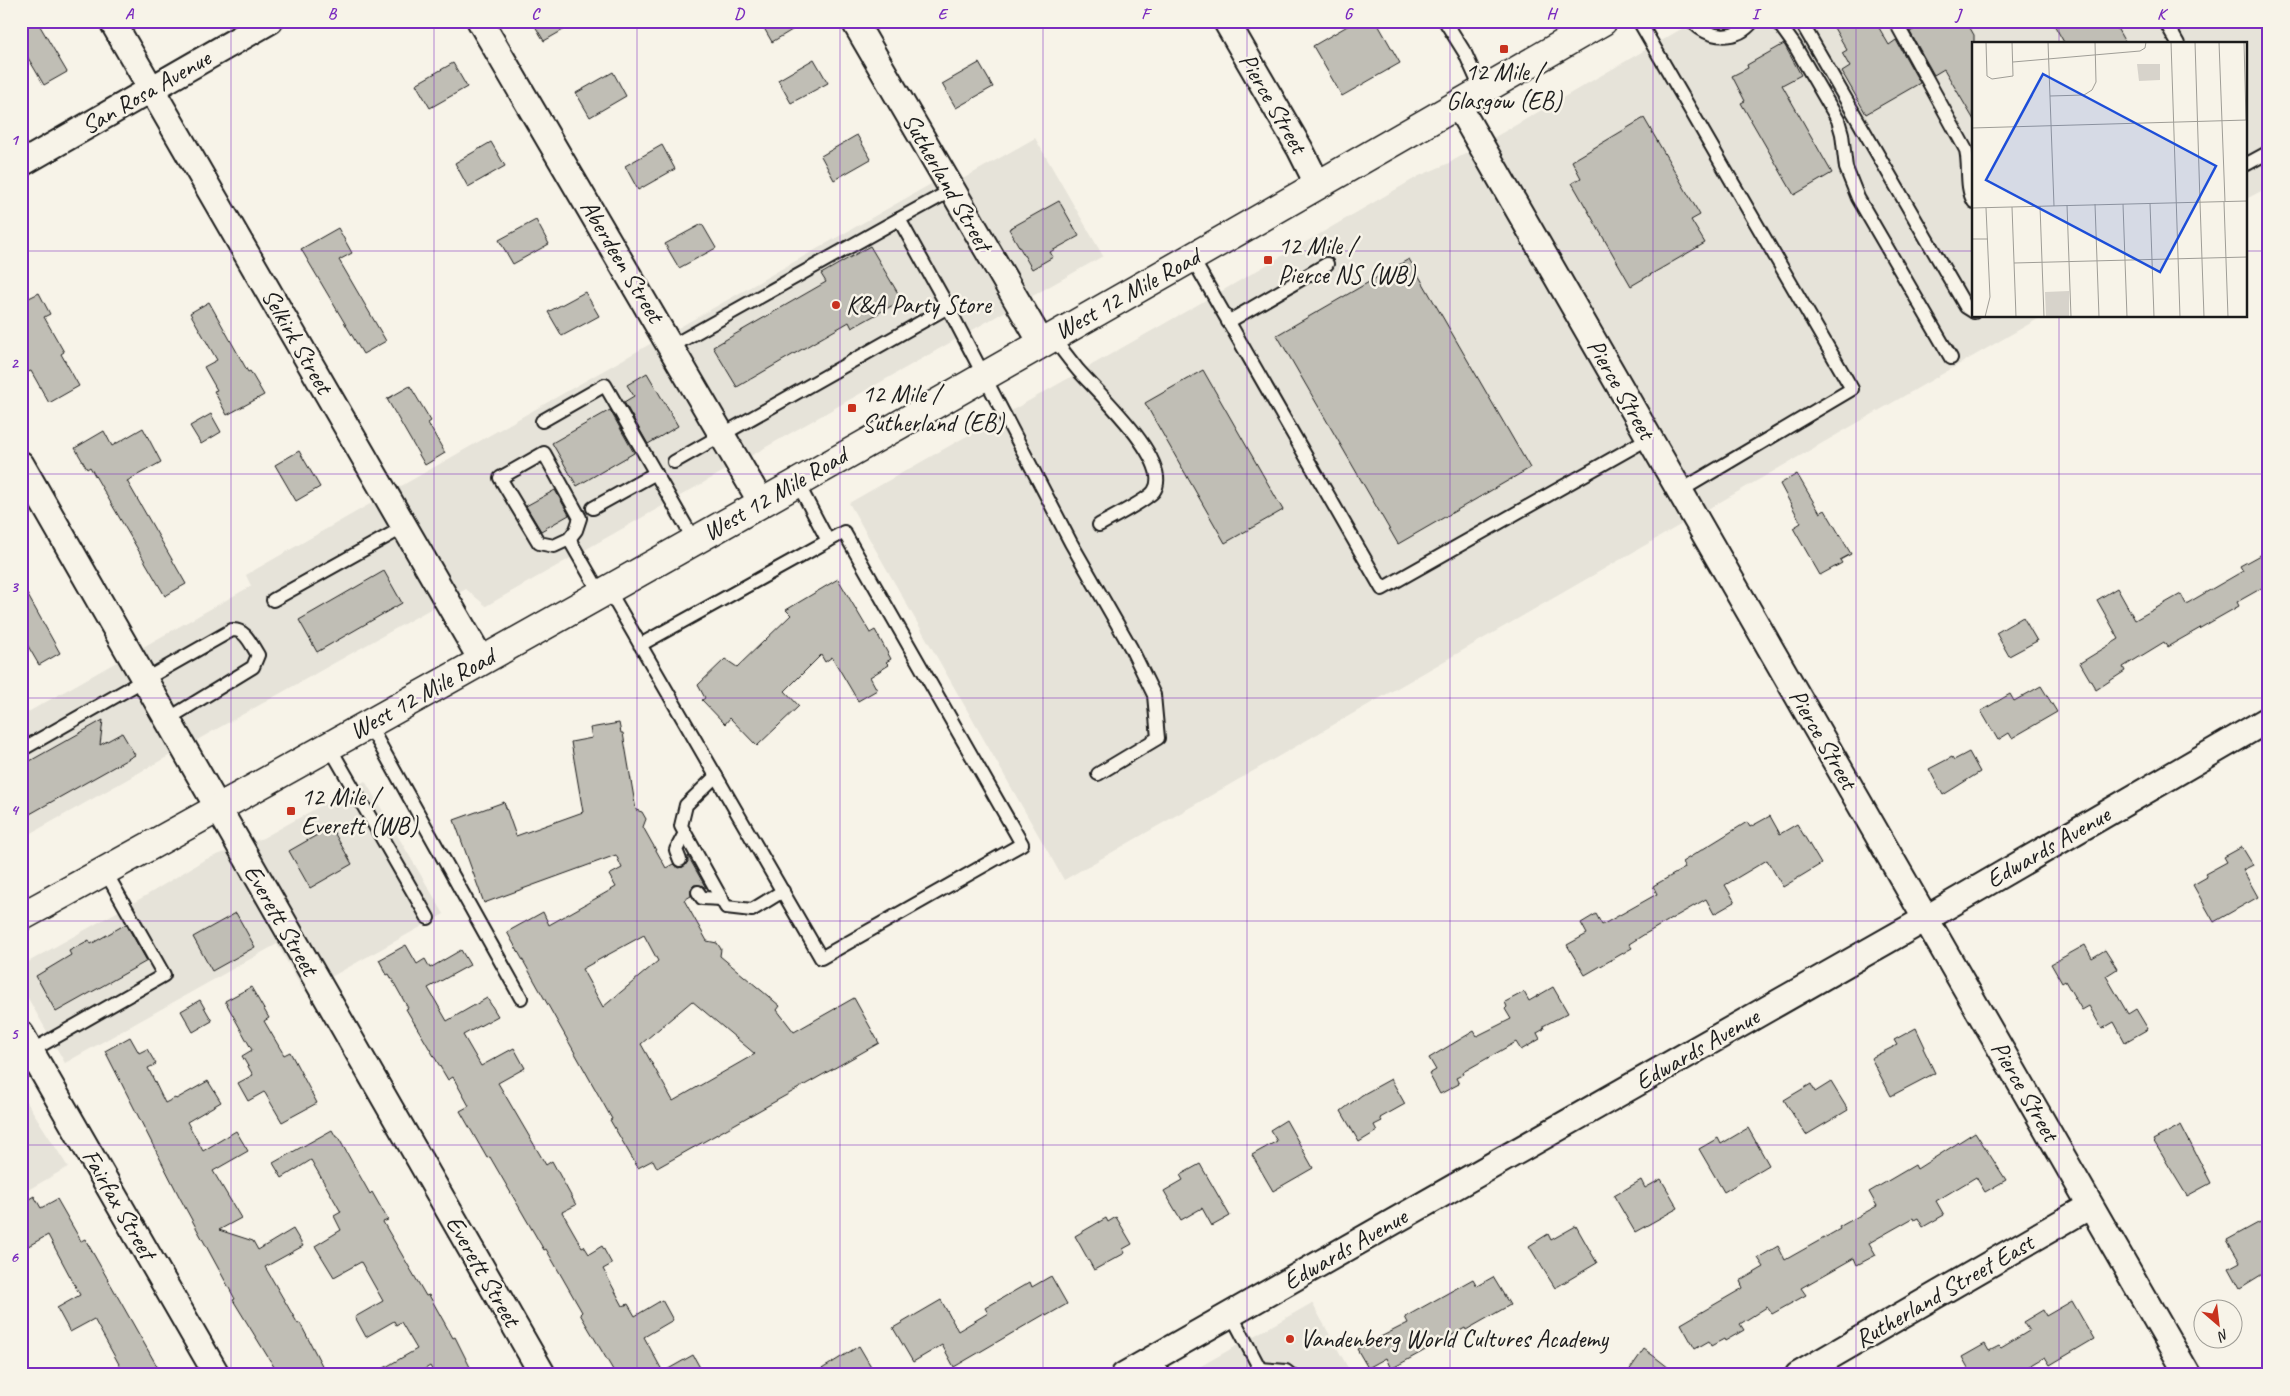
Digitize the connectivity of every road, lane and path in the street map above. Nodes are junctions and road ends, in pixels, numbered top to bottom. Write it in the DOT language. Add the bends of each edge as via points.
graph roads {
  1 [pos="112,21"];
  2 [pos="270,21"];
  3 [pos="480,21"];
  4 [pos="854,21"];
  5 [pos="1226,21"];
  6 [pos="1446,21"];
  7 [pos="1639,21"];
  8 [pos="1692,21"];
  9 [pos="1753,21"];
  10 [pos="1777,21"];
  11 [pos="1802,21"];
  12 [pos="1895,21"];
  13 [pos="2165,21"];
  14 [pos="1599,22"];
  15 [pos="2177,42"];
  16 [pos="151,89"];
  17 [pos="1482,91"];
  18 [pos="1458,105"];
  19 [pos="2269,152"];
  20 [pos="21,164"];
  21 [pos="2248,164"];
  22 [pos="1318,185"];
  23 [pos="952,190"];
  24 [pos="1972,199"];
  25 [pos="899,220"];
  26 [pos="1192,258"];
  27 [pos="1326,264"];
  28 [pos="948,306"];
  29 [pos="1972,311"];
  30 [pos="1228,322"];
  31 [pos="1047,340"];
  32 [pos="672,346"];
  33 [pos="1951,358"];
  34 [pos="983,376"];
  35 [pos="542,421"];
  36 [pos="723,434"];
  37 [pos="1649,438"];
  38 [pos="674,462"];
  39 [pos="21,464"];
  40 [pos="656,473"];
  41 [pos="797,482"];
  42 [pos="1680,491"];
  43 [pos="761,502"];
  44 [pos="593,508"];
  45 [pos="1099,525"];
  46 [pos="404,527"];
  47 [pos="569,539"];
  48 [pos="694,540"];
  49 [pos="828,541"];
  50 [pos="604,591"];
  51 [pos="273,600"];
  52 [pos="640,645"];
  53 [pos="482,661"];
  54 [pos="145,679"];
  55 [pos="168,719"];
  56 [pos="2269,719"];
  57 [pos="369,725"];
  58 [pos="329,746"];
  59 [pos="21,750"];
  60 [pos="1098,774"];
  61 [pos="716,776"];
  62 [pos="218,808"];
  63 [pos="685,833"];
  64 [pos="680,860"];
  65 [pos="105,871"];
  66 [pos="698,892"];
  67 [pos="782,892"];
  68 [pos="722,899"];
  69 [pos="21,917"];
  70 [pos="428,918"];
  71 [pos="1927,918"];
  72 [pos="521,998"];
  73 [pos="25,1043"];
  74 [pos="2090,1206"];
  75 [pos="1231,1314"];
  76 [pos="1159,1366"];
  77 [pos="1259,1372"];
  78 [pos="217,1375"];
  79 [pos="543,1375"];
  80 [pos="1124,1375"];
  81 [pos="1291,1375"];
  82 [pos="1798,1375"];
  83 [pos="2188,1375"];
  1 -- 16 [label="street, Selkirk Street"];
  2 -- 16 [label="street, San Rosa Avenue"];
  3 -- 32 [label="street, Aberdeen Street"];
  4 -- 23 [label="street, Sutherland Street"];
  5 -- 22 [label="street, Pierce Street"];
  6 -- 17 [label="lane"];
  7 -- 42 [label="lane" via="1852,389"];
  8 -- 9 [label="lane" via="1699,30 1719,36 1733,35"];
  10 -- 33 [label="lane" via="1796,46 1838,120 1846,168 1858,198"];
  11 -- 29 [label="lane" via="1966,307"];
  12 -- 24 [label="lane" via="1966,150 1970,168 1968,193"];
  13 -- 15 [label="lane"];
  14 -- 17 [label="main road, West 12 Mile Road"];
  16 -- 20 [label="street, San Rosa Avenue"];
  16 -- 46 [label="street, Selkirk Street"];
  17 -- 18 [label="main road, West 12 Mile Road"];
  18 -- 22 [label="main road, West 12 Mile Road"];
  18 -- 37 [label="street, Pierce Street"];
  19 -- 21 [label="lane"];
  22 -- 26 [label="main road, West 12 Mile Road"];
  23 -- 25 [label="lane"];
  23 -- 31 [label="street, Sutherland Street"];
  25 -- 28 [label="lane"];
  25 -- 32 [label="lane"];
  26 -- 30 [label="lane"];
  26 -- 31 [label="main road, West 12 Mile Road"];
  27 -- 30 [label="lane"];
  28 -- 34 [label="lane"];
  28 -- 36 [label="lane"];
  30 -- 37 [label="lane" via="1382,589"];
  31 -- 34 [label="main road, West 12 Mile Road"];
  31 -- 45 [label="lane" via="1125,419 1154,464 1159,479 1154,492"];
  32 -- 36 [label="street, Aberdeen Street"];
  34 -- 41 [label="main road, West 12 Mile Road"];
  34 -- 60 [label="lane" via="1154,696 1158,738"];
  35 -- 40 [label="lane" via="605,385"];
  36 -- 38 [label="lane"];
  36 -- 43 [label="street, Aberdeen Street"];
  37 -- 42 [label="street, Pierce Street"];
  39 -- 54 [label="street, Everett Street"];
  40 -- 44 [label="lane"];
  40 -- 48 [label="lane"];
  41 -- 43 [label="main road, West 12 Mile Road"];
  41 -- 49 [label="lane"];
  42 -- 71 [label="street, Pierce Street"];
  43 -- 48 [label="main road, West 12 Mile Road"];
  46 -- 51 [label="lane"];
  46 -- 53 [label="street, Selkirk Street"];
  47 -- 47 [label="lane" via="580,518 544,453 500,478 539,543 554,546"];
  47 -- 50 [label="lane"];
  48 -- 50 [label="main road, West 12 Mile Road"];
  49 -- 52 [label="lane"];
  49 -- 67 [label="lane" via="844,532 1022,844 821,958"];
  50 -- 52 [label="lane"];
  50 -- 53 [label="main road, West 12 Mile Road"];
  52 -- 61 [label="lane"];
  53 -- 57 [label="main road, West 12 Mile Road"];
  54 -- 55 [label="street, Everett Street"];
  54 -- 55 [label="lane" via="232,630 245,634 258,655 253,667"];
  54 -- 59 [label="lane"];
  55 -- 62 [label="street, Everett Street"];
  56 -- 71 [label="street, Edwards Avenue"];
  57 -- 58 [label="main road, West 12 Mile Road"];
  57 -- 72 [label="lane"];
  58 -- 62 [label="main road, West 12 Mile Road"];
  58 -- 70 [label="lane"];
  61 -- 63 [label="lane" via="686,805 681,826"];
  61 -- 67 [label="lane"];
  62 -- 65 [label="main road, West 12 Mile Road"];
  62 -- 79 [label="street, Everett Street"];
  63 -- 64 [label="lane" via="676,850"];
  63 -- 68 [label="lane"];
  65 -- 69 [label="main road, West 12 Mile Road"];
  65 -- 73 [label="lane" via="164,975"];
  66 -- 68 [label="lane" via="702,898"];
  67 -- 68 [label="lane" via="752,910 726,907"];
  71 -- 74 [label="street, Pierce Street"];
  71 -- 75 [label="street, Edwards Avenue"];
  73 -- 78 [label="street, Fairfax Street"];
  74 -- 82 [label="street, Rutherland Street East"];
  74 -- 83 [label="street, Pierce Street"];
  75 -- 76 [label="street, Edwards Avenue"];
  75 -- 77 [label="lane"];
  76 -- 80 [label="street, Edwards Avenue"];
  77 -- 81 [label="lane" via="1286,1371"];
}
